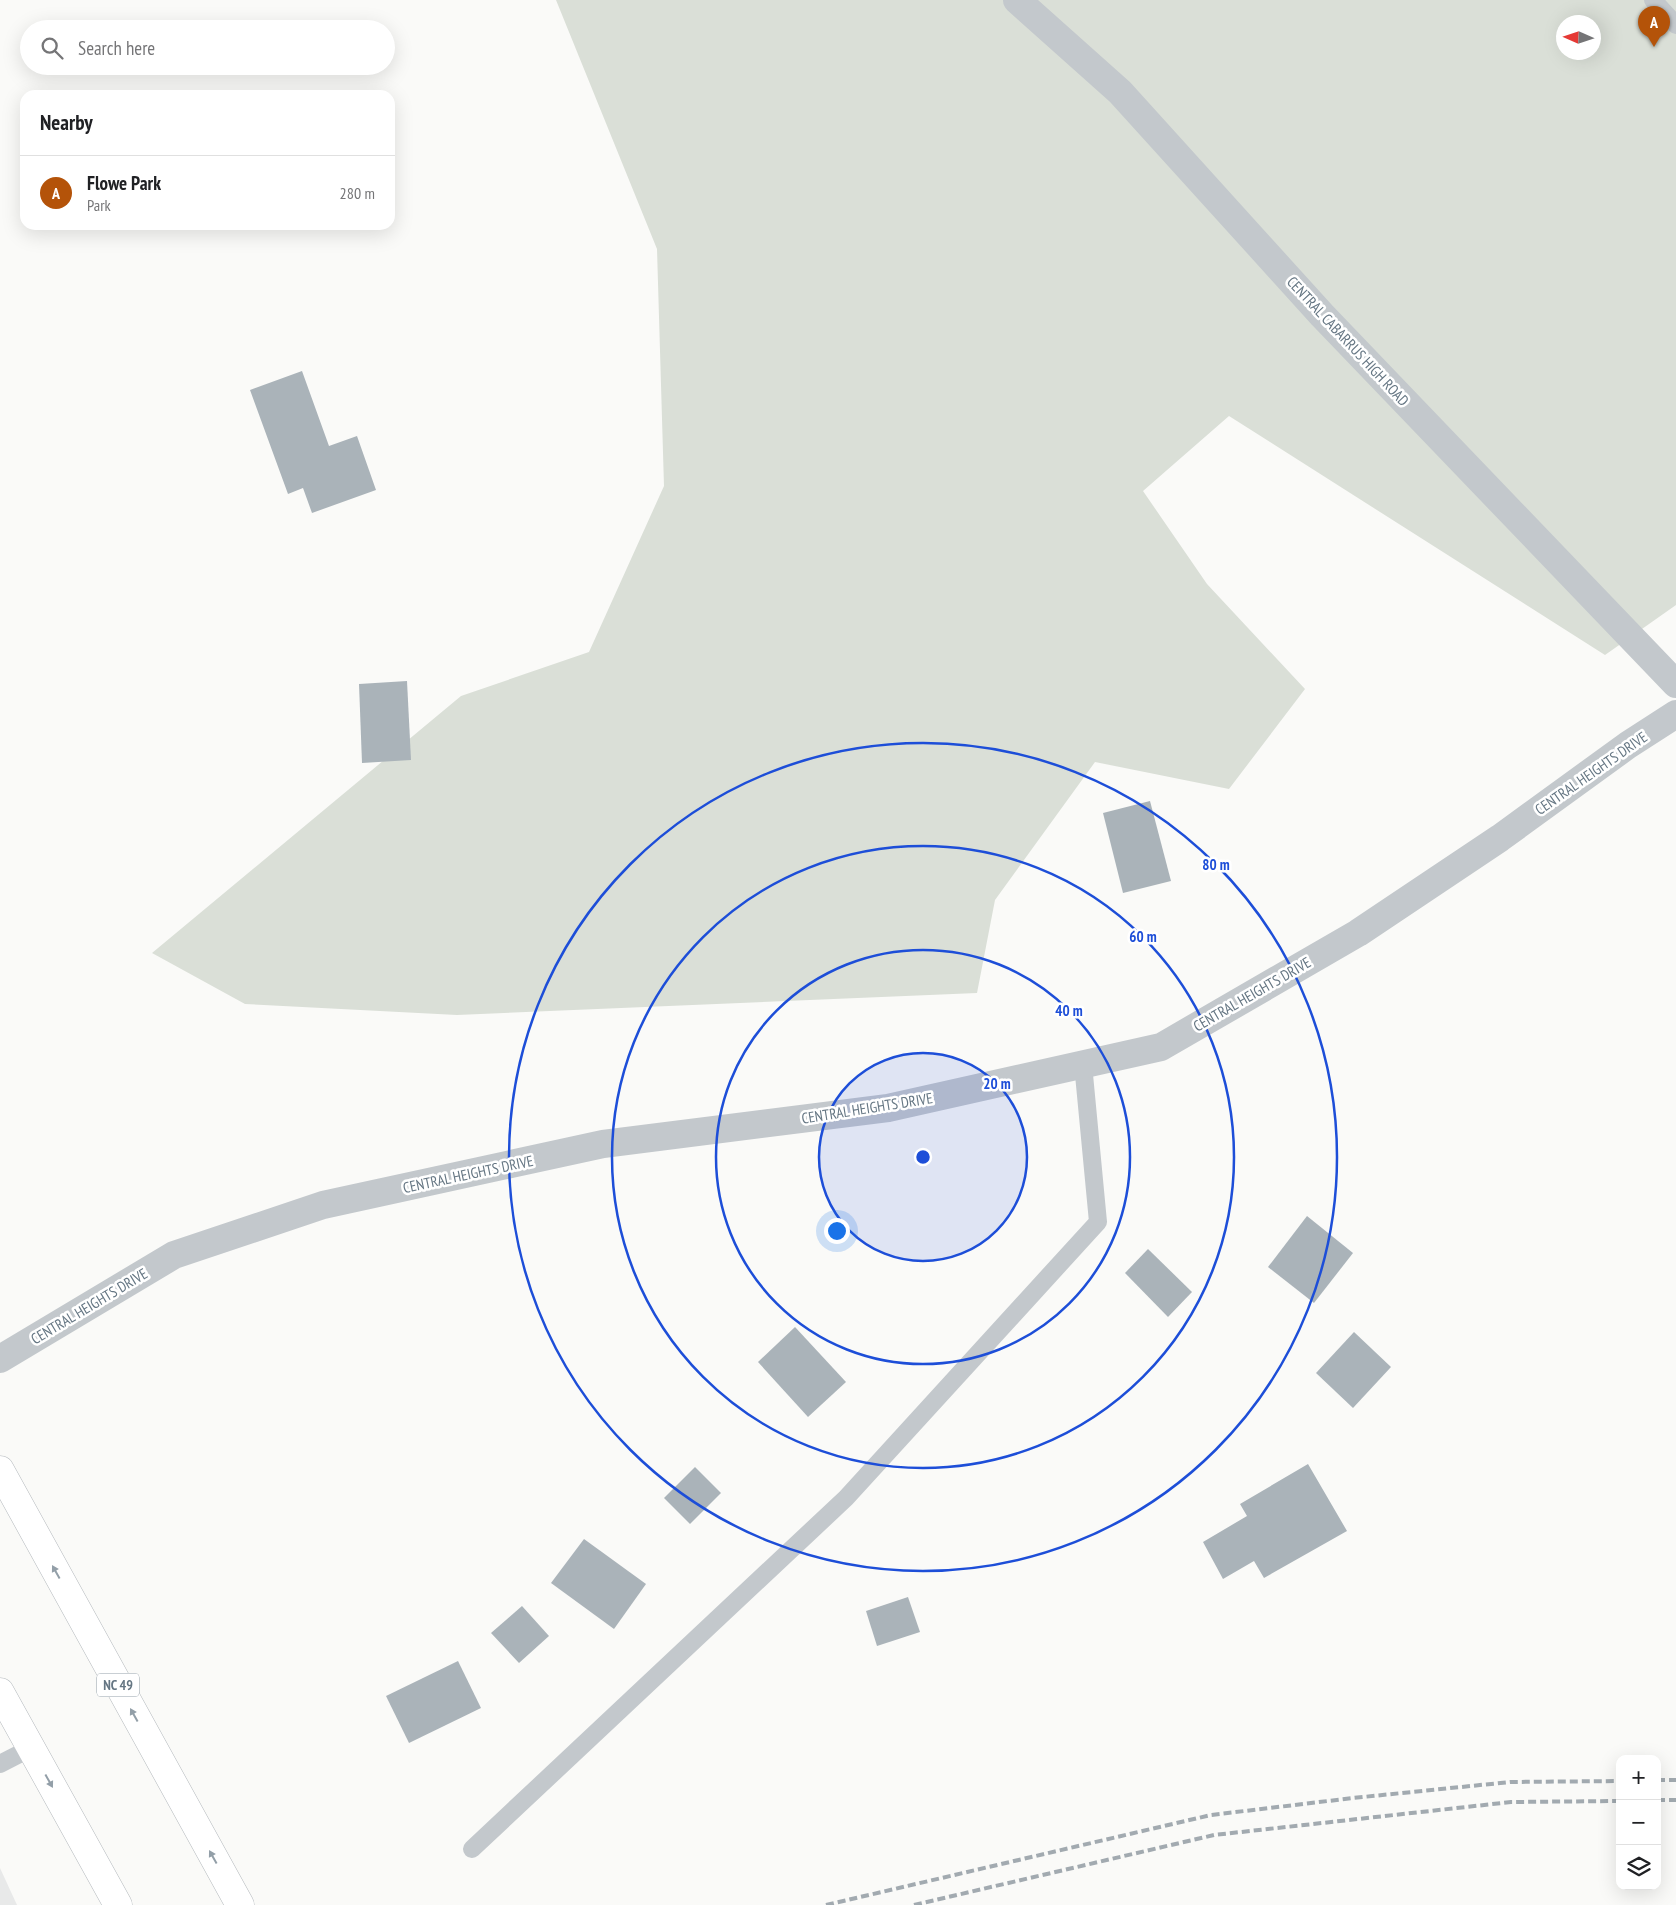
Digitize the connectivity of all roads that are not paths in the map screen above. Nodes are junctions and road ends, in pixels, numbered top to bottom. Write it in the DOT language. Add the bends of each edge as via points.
graph roads {
  1 [pos="1017,0"];
  2 [pos="1653,0"];
  3 [pos="1676,26"];
  4 [pos="1676,684"];
  5 [pos="1676,714"];
  6 [pos="1083,1064"];
  7 [pos="0,1360"];
  8 [pos="0,1470"];
  9 [pos="0,1692"];
  10 [pos="31,1748"];
  11 [pos="0,1764"];
  12 [pos="472,1849"];
  13 [pos="238,1902"];
  14 [pos="118,1905"];
  1 -- 4 [label="street, CENTRAL CABARRUS HIGH ROAD" via="1120,92 1322,315"];
  2 -- 3 [label="lane"];
  5 -- 6 [label="street, CENTRAL HEIGHTS DRIVE" via="1358,934 1161,1047"];
  6 -- 7 [label="street, CENTRAL HEIGHTS DRIVE" via="888,1108 603,1144 324,1205 174,1256"];
  6 -- 12 [label="lane" via="1098,1222 846,1498"];
  13 -- 8 [label="highway, NC 49, one-way"];
  9 -- 10 [label="highway"];
  10 -- 11 [label="lane"];
  10 -- 14 [label="highway, one-way"];
}
